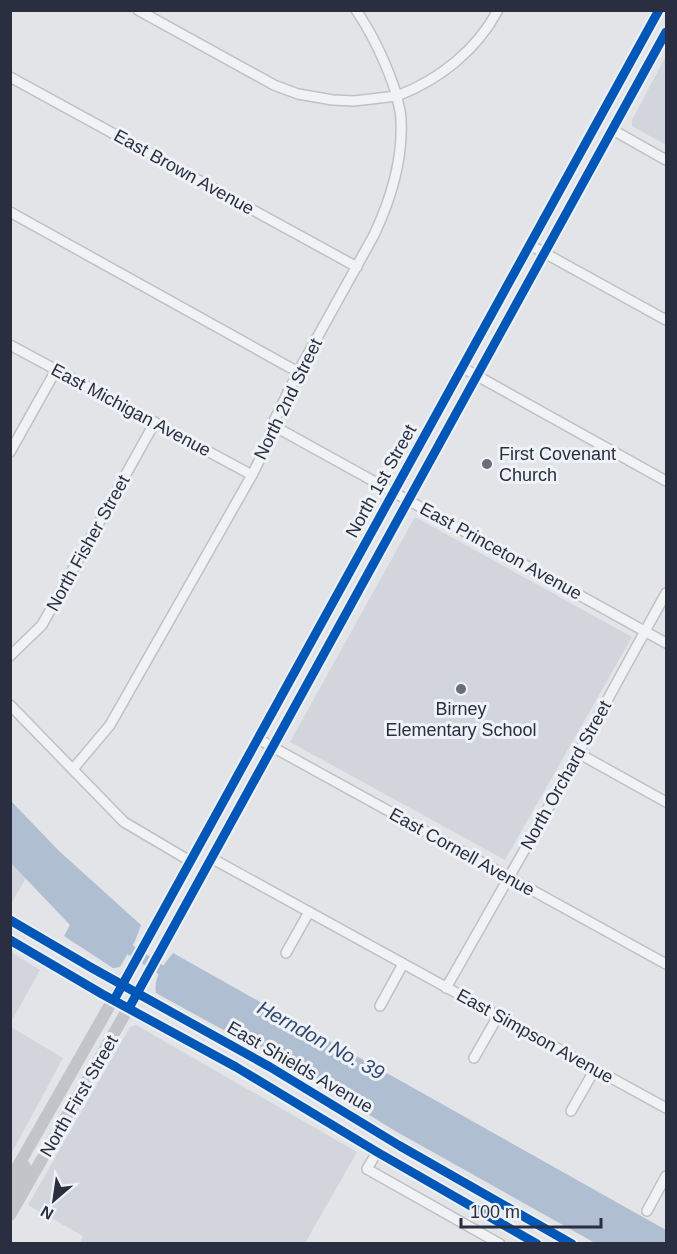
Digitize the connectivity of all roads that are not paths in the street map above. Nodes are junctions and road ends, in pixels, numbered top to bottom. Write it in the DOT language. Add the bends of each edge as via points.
graph roads {
  1 [pos="138,10"];
  2 [pos="356,10"];
  3 [pos="498,10"];
  4 [pos="659,10"];
  5 [pos="666,32"];
  6 [pos="10,77"];
  7 [pos="397,96"];
  8 [pos="613,130"];
  9 [pos="587,141"];
  10 [pos="666,160"];
  11 [pos="10,212"];
  12 [pos="530,245"];
  13 [pos="545,253"];
  14 [pos="357,267"];
  15 [pos="666,320"];
  16 [pos="10,345"];
  17 [pos="463,368"];
  18 [pos="56,370"];
  19 [pos="297,372"];
  20 [pos="477,376"];
  21 [pos="155,422"];
  22 [pos="272,425"];
  23 [pos="10,452"];
  24 [pos="252,475"];
  25 [pos="666,481"];
  26 [pos="394,492"];
  27 [pos="408,500"];
  28 [pos="666,592"];
  29 [pos="645,631"];
  30 [pos="666,643"];
  31 [pos="10,656"];
  32 [pos="10,705"];
  33 [pos="258,739"];
  34 [pos="272,747"];
  35 [pos="579,753"];
  36 [pos="242,768"];
  37 [pos="73,769"];
  38 [pos="666,802"];
  39 [pos="211,858"];
  40 [pos="190,861"];
  41 [pos="509,878"];
  42 [pos="309,912"];
  43 [pos="10,921"];
  44 [pos="10,939"];
  45 [pos="286,953"];
  46 [pos="403,964"];
  47 [pos="666,964"];
  48 [pos="132,967"];
  49 [pos="147,976"];
  50 [pos="122,985"];
  51 [pos="446,988"];
  52 [pos="137,993"];
  53 [pos="114,1000"];
  54 [pos="380,1006"];
  55 [pos="129,1008"];
  56 [pos="498,1016"];
  57 [pos="474,1058"];
  58 [pos="595,1069"];
  59 [pos="666,1108"];
  60 [pos="571,1111"];
  61 [pos="377,1152"];
  62 [pos="21,1162"];
  63 [pos="666,1176"];
  64 [pos="10,1180"];
  65 [pos="10,1198"];
  66 [pos="647,1211"];
  67 [pos="10,1215"];
  68 [pos="552,1239"];
  69 [pos="500,1244"];
  70 [pos="537,1244"];
  71 [pos="572,1244"];
  1 -- 7 [label="street" via="274,85 298,94 343,100"];
  2 -- 7 [label="street, North 2nd Street" via="376,42"];
  3 -- 7 [label="street" via="480,38 458,60 429,81"];
  4 -- 9 [label="main road, North 1st Street"];
  5 -- 8 [label="main road, North 1st Street"];
  6 -- 14 [label="street, East Brown Avenue"];
  7 -- 14 [label="street, North 2nd Street" via="401,119 398,167 384,214"];
  8 -- 9 [label="main road"];
  8 -- 10 [label="street"];
  8 -- 13 [label="main road, North 1st Street"];
  9 -- 12 [label="main road, North 1st Street"];
  11 -- 19 [label="street"];
  12 -- 13 [label="street"];
  12 -- 17 [label="main road, North 1st Street"];
  13 -- 15 [label="street"];
  13 -- 20 [label="main road, North 1st Street"];
  14 -- 19 [label="street, North 2nd Street"];
  16 -- 18 [label="street, East Michigan Avenue"];
  17 -- 20 [label="street"];
  17 -- 26 [label="main road, North 1st Street"];
  18 -- 21 [label="street, East Michigan Avenue"];
  18 -- 23 [label="street"];
  19 -- 22 [label="street, North 2nd Street"];
  20 -- 25 [label="street"];
  20 -- 27 [label="main road, North 1st Street"];
  21 -- 24 [label="street, East Michigan Avenue"];
  21 -- 31 [label="street, North Fisher Street" via="42,625"];
  22 -- 24 [label="street, North 2nd Street"];
  22 -- 26 [label="street, East Princeton Avenue"];
  24 -- 37 [label="street, North 2nd Street" via="110,725"];
  26 -- 27 [label="street, East Princeton Avenue"];
  26 -- 33 [label="main road, North 1st Street"];
  27 -- 29 [label="street, East Princeton Avenue"];
  27 -- 34 [label="main road, North 1st Street"];
  28 -- 29 [label="street, North Orchard Street"];
  29 -- 30 [label="street, East Princeton Avenue"];
  29 -- 35 [label="street, North Orchard Street"];
  32 -- 37 [label="street"];
  33 -- 34 [label="street, East Cornell Avenue"];
  33 -- 36 [label="main road, North 1st Street"];
  34 -- 39 [label="main road, North 1st Street"];
  34 -- 41 [label="street, East Cornell Avenue"];
  35 -- 38 [label="street"];
  35 -- 41 [label="street, North Orchard Street"];
  36 -- 39 [label="main road" via="208,846"];
  36 -- 40 [label="main road, North 1st Street"];
  37 -- 40 [label="street" via="124,822"];
  39 -- 42 [label="street, East Simpson Avenue"];
  39 -- 49 [label="main road, North 1st Street"];
  40 -- 48 [label="main road, North 1st Street"];
  41 -- 47 [label="street, East Cornell Avenue"];
  41 -- 51 [label="street, North Orchard Street"];
  42 -- 45 [label="street"];
  42 -- 46 [label="street, East Simpson Avenue"];
  43 -- 50 [label="main road, East Shields Avenue"];
  44 -- 53 [label="main road, East Shields Avenue"];
  46 -- 51 [label="street, East Simpson Avenue"];
  46 -- 54 [label="street"];
  48 -- 50 [label="main road, North First Street"];
  49 -- 52 [label="main road, North First Street"];
  50 -- 52 [label="main road, East Shields Avenue"];
  50 -- 53 [label="main road, North First Street"];
  51 -- 56 [label="street, East Simpson Avenue"];
  52 -- 55 [label="main road, North First Street"];
  52 -- 68 [label="main road, East Shields Avenue" via="270,1067"];
  53 -- 55 [label="main road, East Shields Avenue"];
  53 -- 62 [label="main road, North First Street"];
  55 -- 61 [label="main road, East Shields Avenue"];
  55 -- 67 [label="main road, North First Street"];
  56 -- 57 [label="street"];
  56 -- 58 [label="street, East Simpson Avenue"];
  58 -- 59 [label="street, East Simpson Avenue"];
  58 -- 60 [label="street"];
  61 -- 69 [label="street" via="367,1169"];
  61 -- 70 [label="main road, East Shields Avenue"];
  62 -- 64 [label="main road, North First Street"];
  62 -- 65 [label="main road" via="25,1171"];
  63 -- 66 [label="street"];
  68 -- 71 [label="main road, East Shields Avenue"];
}
